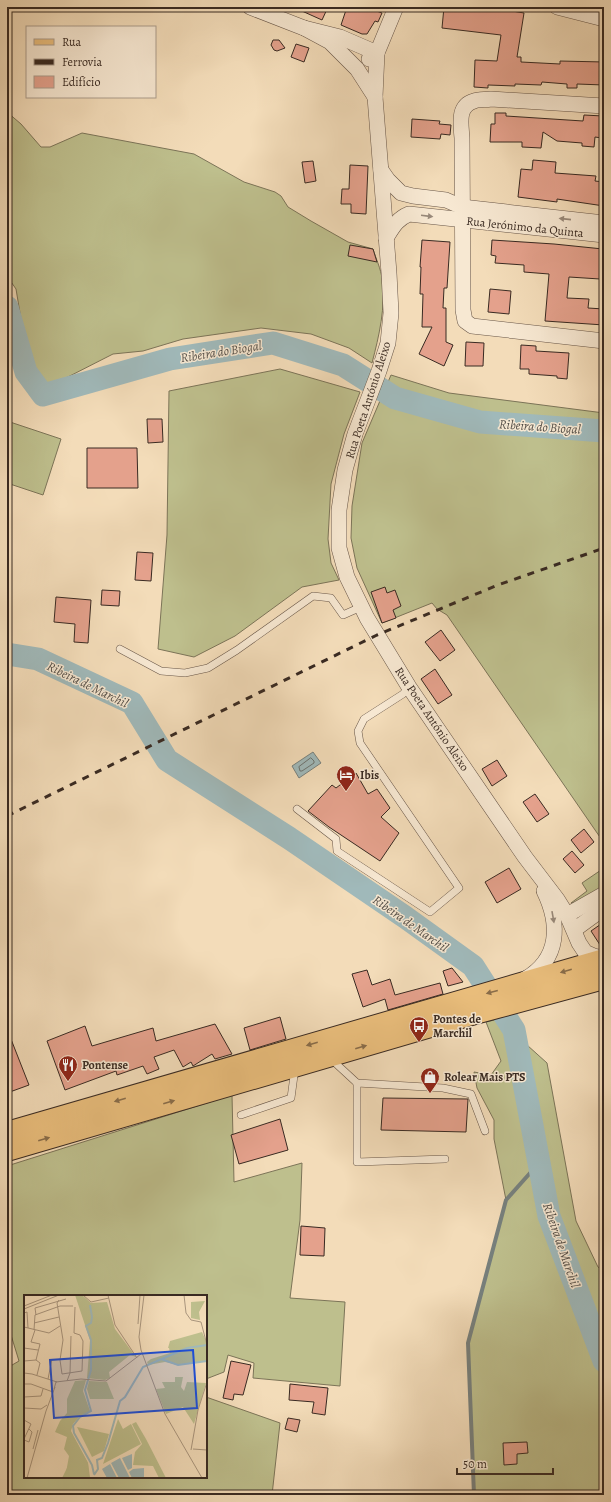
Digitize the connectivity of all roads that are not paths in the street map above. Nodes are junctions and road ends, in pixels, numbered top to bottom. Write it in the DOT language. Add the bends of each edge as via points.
graph roads {
  1 [pos="250,7"];
  2 [pos="396,7"];
  3 [pos="557,7"];
  4 [pos="270,10"];
  5 [pos="604,18"];
  6 [pos="304,28"];
  7 [pos="377,53"];
  8 [pos="357,69"];
  9 [pos="375,97"];
  10 [pos="604,106"];
  11 [pos="381,169"];
  12 [pos="462,176"];
  13 [pos="413,196"];
  14 [pos="442,199"];
  15 [pos="386,206"];
  16 [pos="409,214"];
  17 [pos="462,221"];
  18 [pos="604,223"];
  19 [pos="604,235"];
  20 [pos="386,238"];
  21 [pos="604,341"];
  22 [pos="361,607"];
  23 [pos="120,649"];
  24 [pos="409,687"];
  25 [pos="297,809"];
  26 [pos="525,857"];
  27 [pos="604,894"];
  28 [pos="604,908"];
  29 [pos="567,915"];
  30 [pos="574,930"];
  31 [pos="604,959"];
  32 [pos="604,978"];
  33 [pos="514,994"];
  34 [pos="473,1006"];
  35 [pos="327,1056"];
  36 [pos="296,1066"];
  37 [pos="357,1083"];
  38 [pos="240,1115"];
  39 [pos="485,1131"];
  40 [pos="7,1133"];
  41 [pos="7,1150"];
  42 [pos="445,1159"];
  1 -- 4 [label="street, Rua Poeta António Aleixo"];
  2 -- 7 [label="street"];
  3 -- 5 [label="street"];
  4 -- 6 [label="street, Rua Poeta António Aleixo"];
  6 -- 7 [label="street" via="340,38"];
  6 -- 8 [label="street, Rua Poeta António Aleixo" via="330,42"];
  7 -- 8 [label="street"];
  7 -- 9 [label="street"];
  8 -- 9 [label="street, Rua Poeta António Aleixo"];
  9 -- 11 [label="street, Rua Poeta António Aleixo"];
  10 -- 12 [label="street" via="490,99 474,101 464,107 460,118"];
  11 -- 13 [label="street, Rua Jerónimo da Quinta" via="401,193"];
  11 -- 15 [label="street, Rua Poeta António Aleixo"];
  12 -- 14 [label="street" via="454,194"];
  12 -- 17 [label="street"];
  13 -- 14 [label="street, Rua Jerónimo da Quinta"];
  13 -- 15 [label="street, Rua Jerónimo da Quinta" via="395,200"];
  14 -- 17 [label="street, Rua Jerónimo da Quinta"];
  15 -- 16 [label="street, Rua Jerónimo da Quinta"];
  15 -- 20 [label="street, Rua Poeta António Aleixo"];
  16 -- 17 [label="street, Rua Jerónimo da Quinta, one-way"];
  16 -- 20 [label="street" via="395,224"];
  18 -- 17 [label="street, Rua Jerónimo da Quinta, one-way"];
  17 -- 19 [label="street, Rua Jerónimo da Quinta"];
  17 -- 21 [label="street" via="462,310 465,321 472,326"];
  20 -- 22 [label="street, Rua Poeta António Aleixo" via="391,313 388,343 355,434 347,462 339,510 339,548"];
  22 -- 23 [label="lane" via="343,615 331,598 313,596 208,668 185,673 161,671"];
  22 -- 24 [label="street, Rua Poeta António Aleixo"];
  24 -- 25 [label="lane" via="403,694 364,720 358,731 360,743 459,888 430,912 337,852 336,839"];
  24 -- 26 [label="street, Rua Poeta António Aleixo"];
  26 -- 29 [label="street, Rua Poeta António Aleixo" via="558,898"];
  26 -- 33 [label="street, Rua Poeta António Aleixo, one-way" via="551,905 554,940 544,964"];
  27 -- 29 [label="street"];
  28 -- 30 [label="street"];
  29 -- 30 [label="street, Rua Poeta António Aleixo"];
  30 -- 31 [label="street, Rua Poeta António Aleixo" via="585,952"];
  31 -- 33 [label="main road, one-way"];
  32 -- 33 [label="main road"];
  33 -- 34 [label="main road"];
  35 -- 34 [label="main road, one-way"];
  34 -- 40 [label="main road, one-way"];
  35 -- 36 [label="main road"];
  35 -- 37 [label="lane"];
  36 -- 38 [label="lane" via="291,1098"];
  41 -- 36 [label="main road, one-way"];
  37 -- 39 [label="lane" via="443,1088 471,1094"];
  37 -- 42 [label="lane" via="356,1162"];
}
